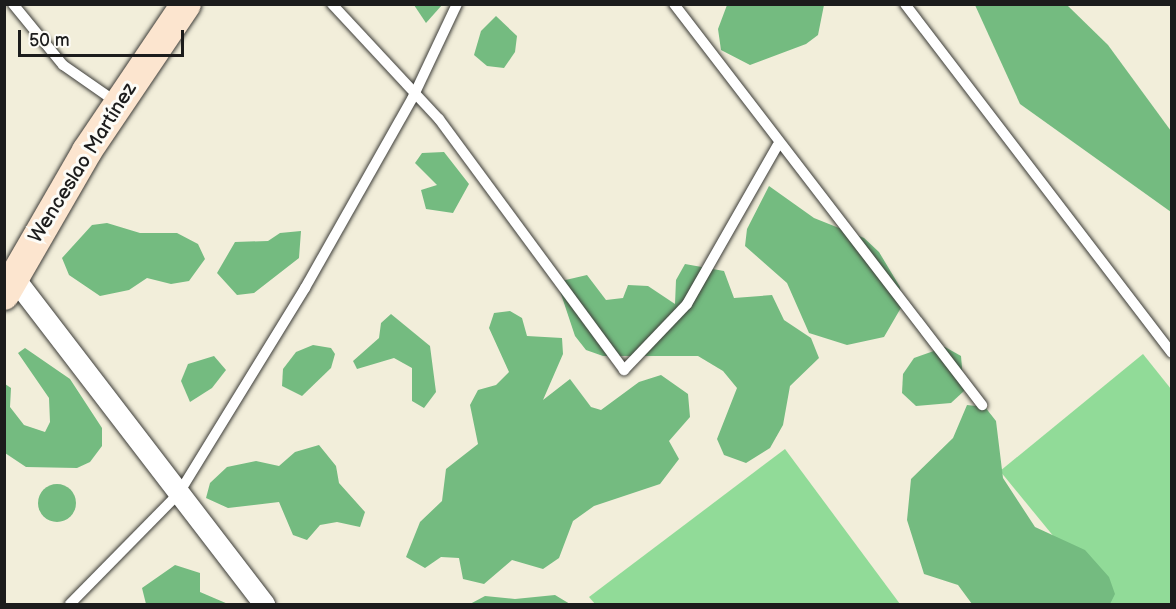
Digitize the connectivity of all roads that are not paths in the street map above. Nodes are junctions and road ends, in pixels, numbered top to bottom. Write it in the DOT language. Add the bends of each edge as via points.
graph roads {
  1 [pos="13,4"];
  2 [pos="186,4"];
  3 [pos="332,4"];
  4 [pos="458,4"];
  5 [pos="674,4"];
  6 [pos="905,4"];
  7 [pos="413,97"];
  8 [pos="118,104"];
  9 [pos="777,146"];
  10 [pos="9,286"];
  11 [pos="1172,353"];
  12 [pos="982,405"];
  13 [pos="178,493"];
  14 [pos="70,604"];
  15 [pos="264,604"];
  1 -- 8 [label="lane" via="63,65"];
  2 -- 8 [label="main road, Wenceslao Martínez"];
  3 -- 7 [label="lane"];
  4 -- 7 [label="lane"];
  5 -- 9 [label="lane"];
  6 -- 11 [label="lane"];
  7 -- 9 [label="lane" via="439,119 624,370 687,304"];
  7 -- 13 [label="lane" via="305,288"];
  8 -- 10 [label="main road, Wenceslao Martínez"];
  9 -- 12 [label="lane"];
  10 -- 13 [label="street"];
  13 -- 14 [label="lane"];
  13 -- 15 [label="street"];
}
